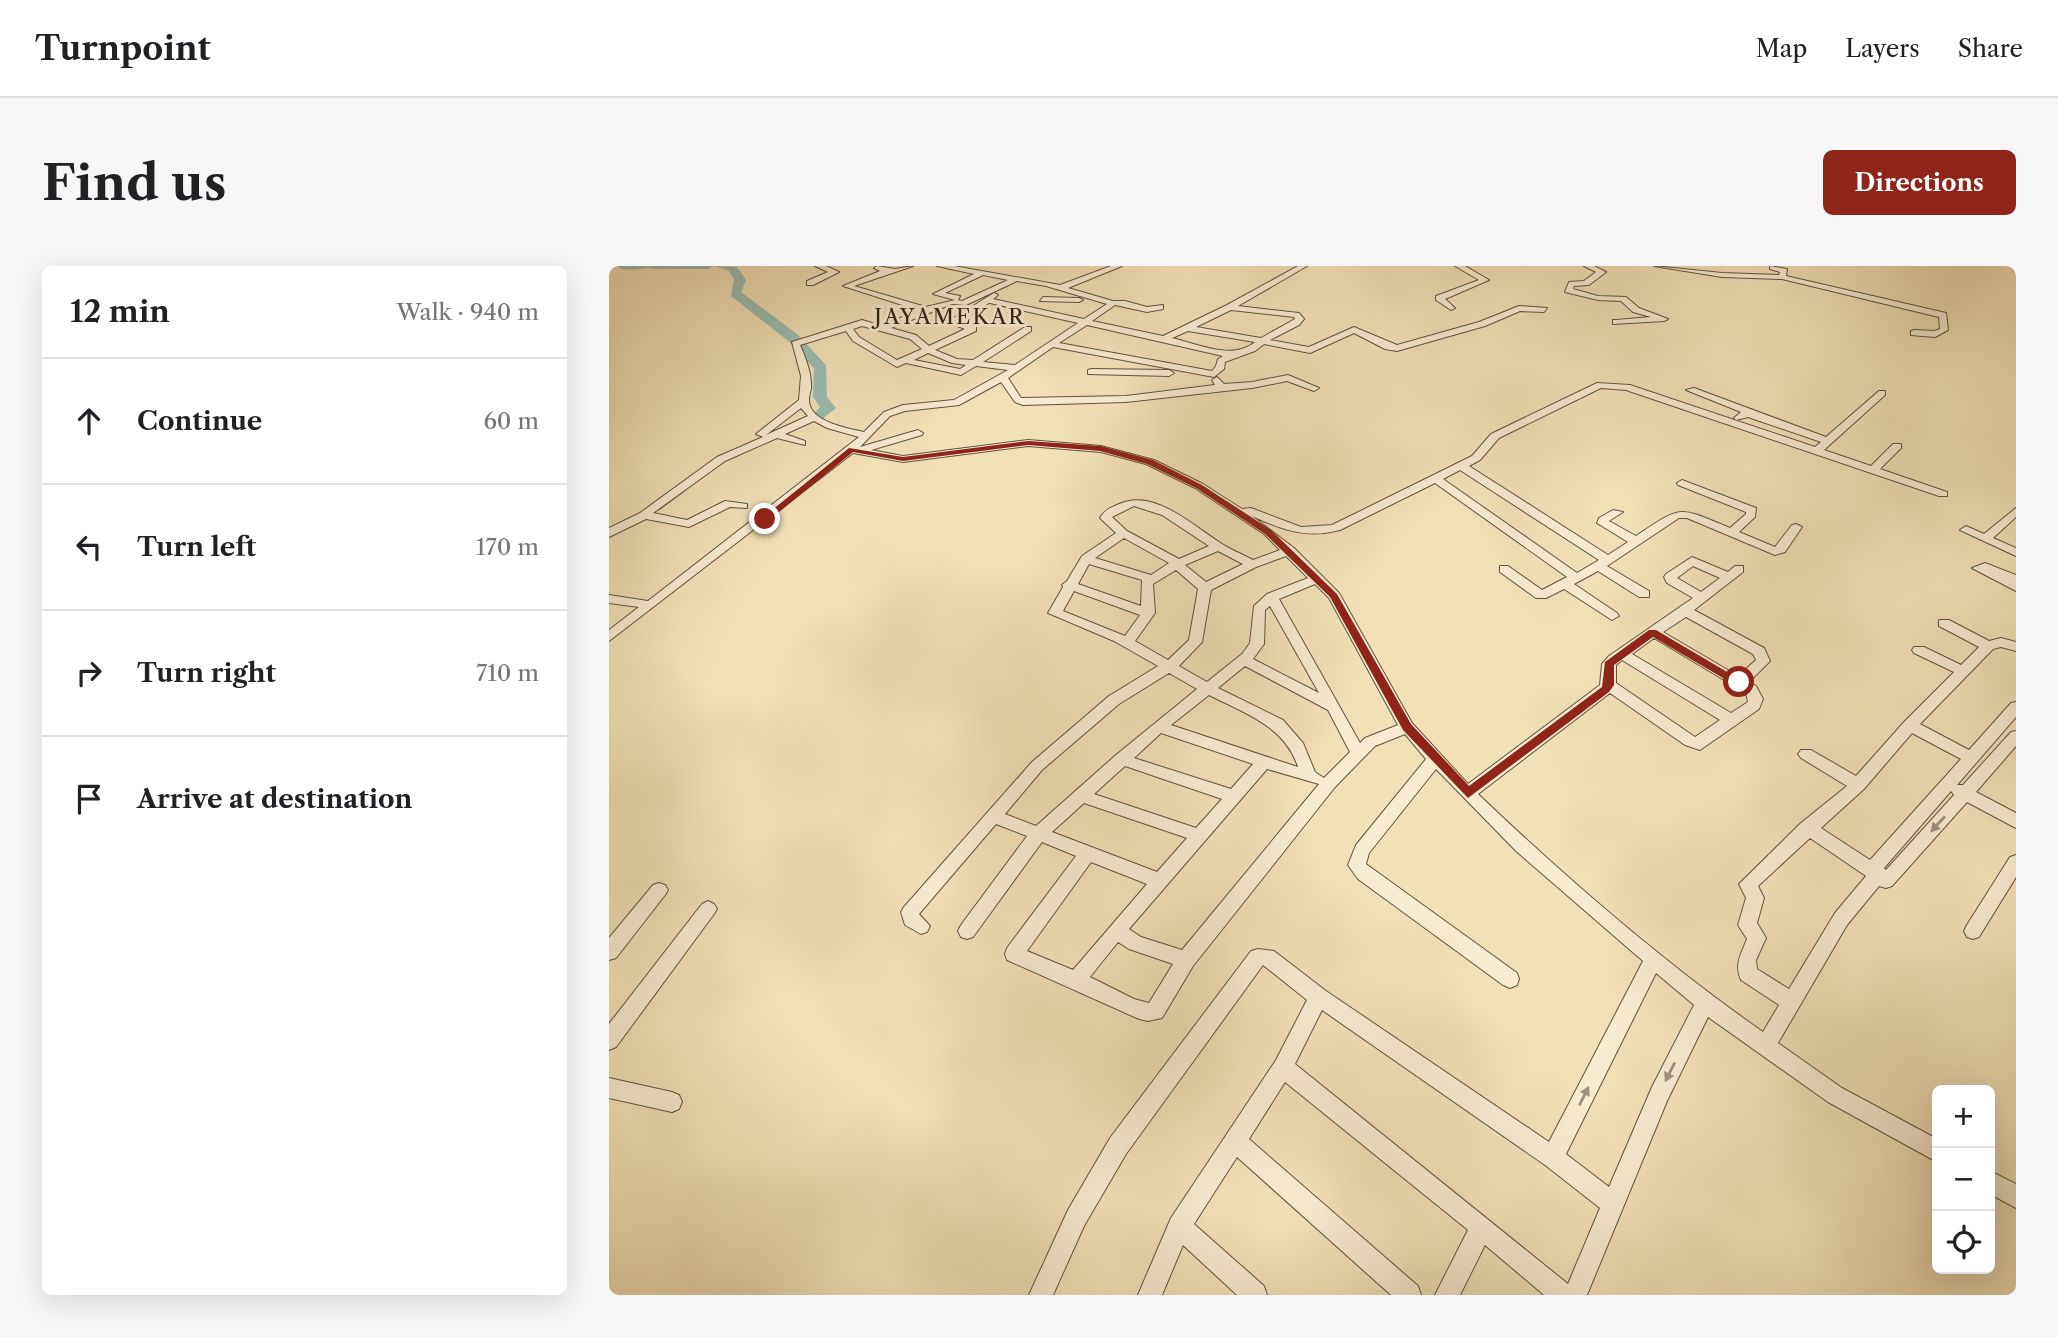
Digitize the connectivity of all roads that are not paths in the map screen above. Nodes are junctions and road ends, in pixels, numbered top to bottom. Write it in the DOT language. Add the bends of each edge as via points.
graph roads {
  1 [pos="819,266"];
  2 [pos="869,266"];
  3 [pos="909,266"];
  4 [pos="941,266"];
  5 [pos="1095,266"];
  6 [pos="1118,266"];
  7 [pos="1303,266"];
  8 [pos="1459,266"];
  9 [pos="1588,266"];
  10 [pos="1658,266"];
  11 [pos="1738,266"];
  12 [pos="1774,266"];
  13 [pos="888,270"];
  14 [pos="1108,271"];
  15 [pos="980,274"];
  16 [pos="1729,275"];
  17 [pos="1782,277"];
  18 [pos="1016,279"];
  19 [pos="810,283"];
  20 [pos="1060,288"];
  21 [pos="981,293"];
  22 [pos="1088,296"];
  23 [pos="1043,299"];
  24 [pos="990,301"];
  25 [pos="951,302"];
  26 [pos="1113,303"];
  27 [pos="1160,307"];
  28 [pos="1230,307"];
  29 [pos="1451,308"];
  30 [pos="926,310"];
  31 [pos="1544,310"];
  32 [pos="1616,322"];
  33 [pos="1085,323"];
  34 [pos="884,328"];
  35 [pos="1188,328"];
  36 [pos="849,329"];
  37 [pos="1028,329"];
  38 [pos="1914,333"];
  39 [pos="1227,335"];
  40 [pos="1164,339"];
  41 [pos="1262,341"];
  42 [pos="1050,344"];
  43 [pos="1211,350"];
  44 [pos="929,351"];
  45 [pos="1231,355"];
  46 [pos="908,361"];
  47 [pos="976,364"];
  48 [pos="1017,368"];
  49 [pos="1169,370"];
  50 [pos="1091,372"];
  51 [pos="1189,372"];
  52 [pos="1214,374"];
  53 [pos="1003,377"];
  54 [pos="1221,387"];
  55 [pos="1314,387"];
  56 [pos="1691,390"];
  57 [pos="1185,392"];
  58 [pos="1882,393"];
  59 [pos="804,401"];
  60 [pos="1747,413"];
  61 [pos="815,417"];
  62 [pos="778,419"];
  63 [pos="801,423"];
  64 [pos="1731,423"];
  65 [pos="918,433"];
  66 [pos="775,434"];
  67 [pos="866,435"];
  68 [pos="1827,441"];
  69 [pos="801,443"];
  70 [pos="747,446"];
  71 [pos="1897,446"];
  72 [pos="855,450"];
  73 [pos="1816,452"];
  74 [pos="1460,465"];
  75 [pos="1872,471"];
  76 [pos="1436,479"];
  77 [pos="1682,483"];
  78 [pos="1943,494"];
  79 [pos="1227,505"];
  80 [pos="743,506"];
  81 [pos="2016,511"];
  82 [pos="1617,512"];
  83 [pos="644,515"];
  84 [pos="2016,524"];
  85 [pos="1796,527"];
  86 [pos="1966,530"];
  87 [pos="609,533"];
  88 [pos="1731,533"];
  89 [pos="1123,534"];
  90 [pos="1991,541"];
  91 [pos="1637,542"];
  92 [pos="1217,547"];
  93 [pos="1290,551"];
  94 [pos="2016,551"];
  95 [pos="1086,559"];
  96 [pos="1604,563"];
  97 [pos="1177,564"];
  98 [pos="1252,565"];
  99 [pos="1504,569"];
  100 [pos="1151,579"];
  101 [pos="1316,579"];
  102 [pos="2016,579"];
  103 [pos="1571,581"];
  104 [pos="1068,585"];
  105 [pos="2016,587"];
  106 [pos="1205,588"];
  107 [pos="1644,594"];
  108 [pos="1272,597"];
  109 [pos="1702,598"];
  110 [pos="609,599"];
  111 [pos="650,606"];
  112 [pos="1685,611"];
  113 [pos="1148,612"];
  114 [pos="1612,616"];
  115 [pos="1944,623"];
  116 [pos="1653,632"];
  117 [pos="609,637"];
  118 [pos="1127,643"];
  119 [pos="1988,646"];
  120 [pos="2016,647"];
  121 [pos="1919,650"];
  122 [pos="1622,654"];
  123 [pos="1244,660"];
  124 [pos="1171,666"];
  125 [pos="1965,672"];
  126 [pos="1739,682"];
  127 [pos="1609,685"];
  128 [pos="1207,688"];
  129 [pos="1334,707"];
  130 [pos="2013,715"];
  131 [pos="1731,720"];
  132 [pos="1910,725"];
  133 [pos="1159,727"];
  134 [pos="1407,727"];
  135 [pos="2016,736"];
  136 [pos="1358,753"];
  137 [pos="1806,754"];
  138 [pos="1971,758"];
  139 [pos="1121,759"];
  140 [pos="1435,759"];
  141 [pos="1265,761"];
  142 [pos="1308,775"];
  143 [pos="1329,783"];
  144 [pos="1858,785"];
  145 [pos="1948,785"];
  146 [pos="1468,793"];
  147 [pos="1966,793"];
  148 [pos="1081,796"];
  149 [pos="1235,797"];
  150 [pos="994,817"];
  151 [pos="2016,821"];
  152 [pos="1807,828"];
  153 [pos="1038,834"];
  154 [pos="1200,836"];
  155 [pos="1087,854"];
  156 [pos="2016,862"];
  157 [pos="1878,876"];
  158 [pos="1159,881"];
  159 [pos="659,890"];
  160 [pos="708,909"];
  161 [pos="921,926"];
  162 [pos="967,931"];
  163 [pos="1973,931"];
  164 [pos="1116,932"];
  165 [pos="609,951"];
  166 [pos="1186,960"];
  167 [pos="1653,960"];
  168 [pos="1510,979"];
  169 [pos="1076,980"];
  170 [pos="1319,997"];
  171 [pos="1792,1002"];
  172 [pos="1705,1003"];
  173 [pos="609,1040"];
  174 [pos="1765,1047"];
  175 [pos="1283,1067"];
  176 [pos="609,1088"];
  177 [pos="672,1102"];
  178 [pos="1234,1140"];
  179 [pos="1932,1148"];
  180 [pos="1553,1157"];
  181 [pos="1995,1185"];
  182 [pos="2016,1197"];
  183 [pos="1614,1205"];
  184 [pos="1179,1226"];
  185 [pos="1482,1227"];
  186 [pos="1041,1295"];
  187 [pos="1150,1295"];
  188 [pos="1255,1295"];
  189 [pos="1409,1295"];
  190 [pos="1447,1295"];
  191 [pos="1562,1295"];
  192 [pos="1575,1295"];
  1 -- 19 [label="street" via="835,272"];
  2 -- 13 [label="street"];
  3 -- 13 [label="street"];
  4 -- 15 [label="street"];
  5 -- 14 [label="street"];
  6 -- 14 [label="street"];
  7 -- 28 [label="street"];
  8 -- 29 [label="street" via="1485,280 1439,298"];
  9 -- 32 [label="street" via="1602,272 1568,290 1623,299 1636,310 1664,319"];
  10 -- 16 [label="street"];
  11 -- 16 [label="street"];
  12 -- 17 [label="street" via="1784,271"];
  13 -- 30 [label="street" via="847,286"];
  14 -- 20 [label="street"];
  15 -- 18 [label="street"];
  15 -- 25 [label="street" via="937,294 958,298"];
  16 -- 17 [label="street"];
  17 -- 38 [label="street" via="1943,315 1944,330"];
  18 -- 20 [label="street"];
  18 -- 21 [label="street"];
  20 -- 22 [label="street"];
  21 -- 24 [label="street" via="995,295"];
  21 -- 25 [label="street" via="963,303"];
  22 -- 23 [label="street" via="1073,301"];
  22 -- 26 [label="street"];
  24 -- 33 [label="street"];
  24 -- 44 [label="street" via="951,322 973,331"];
  25 -- 30 [label="street"];
  26 -- 27 [label="street" via="1122,301 1150,311"];
  26 -- 33 [label="street"];
  28 -- 35 [label="street"];
  28 -- 41 [label="street" via="1299,317"];
  30 -- 34 [label="street"];
  31 -- 41 [label="street" via="1519,308 1482,324 1397,348 1356,330 1310,349"];
  33 -- 40 [label="street"];
  33 -- 42 [label="street"];
  34 -- 36 [label="street" via="859,323"];
  34 -- 44 [label="street" via="913,337"];
  35 -- 39 [label="street"];
  35 -- 40 [label="street"];
  36 -- 46 [label="street" via="856,340 893,363"];
  36 -- 59 [label="street" via="795,344 803,363"];
  37 -- 47 [label="street"];
  39 -- 41 [label="street"];
  39 -- 43 [label="street"];
  40 -- 43 [label="street"];
  41 -- 45 [label="street"];
  42 -- 48 [label="street"];
  42 -- 49 [label="street"];
  43 -- 45 [label="street"];
  43 -- 51 [label="street"];
  44 -- 46 [label="street"];
  44 -- 47 [label="street"];
  45 -- 52 [label="street"];
  46 -- 47 [label="street" via="956,373"];
  47 -- 48 [label="street"];
  48 -- 53 [label="street"];
  49 -- 50 [label="street"];
  49 -- 51 [label="street"];
  51 -- 52 [label="street"];
  51 -- 57 [label="street"];
  52 -- 54 [label="street"];
  53 -- 57 [label="street" via="1023,402"];
  53 -- 67 [label="street" via="948,406 894,411"];
  54 -- 55 [label="street" via="1287,378"];
  54 -- 57 [label="street"];
  56 -- 60 [label="street"];
  58 -- 68 [label="street"];
  59 -- 61 [label="street"];
  59 -- 62 [label="street"];
  60 -- 64 [label="street"];
  60 -- 68 [label="street"];
  61 -- 63 [label="street"];
  61 -- 67 [label="street" via="827,425"];
  62 -- 63 [label="street"];
  62 -- 70 [label="street"];
  63 -- 66 [label="street"];
  64 -- 73 [label="street"];
  64 -- 74 [label="street" via="1626,387 1600,385 1495,436 1476,457"];
  65 -- 72 [label="street"];
  66 -- 69 [label="street"];
  66 -- 70 [label="street"];
  67 -- 72 [label="street"];
  68 -- 73 [label="street"];
  70 -- 83 [label="street"];
  71 -- 75 [label="street"];
  72 -- 79 [label="street" via="903,459 997,444 1101,449 1150,462"];
  72 -- 111 [label="street"];
  73 -- 75 [label="street"];
  74 -- 76 [label="street"];
  74 -- 96 [label="street"];
  75 -- 78 [label="street"];
  76 -- 79 [label="street" via="1317,534"];
  76 -- 103 [label="street"];
  77 -- 88 [label="street" via="1752,510"];
  79 -- 93 [label="street"];
  80 -- 83 [label="street" via="724,504 689,524"];
  81 -- 90 [label="street"];
  82 -- 91 [label="street" via="1603,523"];
  83 -- 87 [label="street"];
  84 -- 90 [label="street"];
  85 -- 88 [label="street" via="1775,551"];
  86 -- 90 [label="street"];
  88 -- 91 [label="street" via="1677,514"];
  89 -- 92 [label="street" via="1106,516 1128,504 1142,504"];
  89 -- 95 [label="street"];
  89 -- 97 [label="street"];
  90 -- 94 [label="street"];
  91 -- 96 [label="street"];
  92 -- 97 [label="street"];
  92 -- 98 [label="street"];
  93 -- 98 [label="street"];
  93 -- 101 [label="street"];
  95 -- 100 [label="street"];
  95 -- 104 [label="street"];
  96 -- 103 [label="street"];
  96 -- 107 [label="street"];
  97 -- 100 [label="street"];
  97 -- 106 [label="street"];
  98 -- 106 [label="street"];
  99 -- 103 [label="street" via="1541,595"];
  100 -- 113 [label="street" via="1145,587"];
  101 -- 108 [label="street"];
  101 -- 134 [label="street" via="1348,616"];
  102 -- 105 [label="street" via="1978,568"];
  103 -- 114 [label="street"];
  104 -- 113 [label="street"];
  104 -- 118 [label="street" via="1055,613"];
  106 -- 124 [label="street" via="1197,639"];
  108 -- 123 [label="street" via="1257,614 1257,644"];
  108 -- 129 [label="street"];
  109 -- 109 [label="street" via="1734,573 1692,561 1670,577"];
  109 -- 112 [label="street"];
  110 -- 111 [label="street"];
  111 -- 117 [label="street"];
  112 -- 116 [label="street"];
  112 -- 126 [label="street" via="1759,651 1763,661"];
  113 -- 118 [label="street"];
  115 -- 119 [label="street"];
  116 -- 122 [label="street"];
  116 -- 126 [label="street"];
  118 -- 124 [label="street"];
  119 -- 120 [label="street" via="2001,642"];
  119 -- 125 [label="street"];
  121 -- 125 [label="street"];
  122 -- 127 [label="street" via="1609,664"];
  122 -- 131 [label="street"];
  123 -- 128 [label="street"];
  123 -- 129 [label="street"];
  124 -- 128 [label="street"];
  124 -- 150 [label="street" via="1114,700 1037,766"];
  125 -- 132 [label="street"];
  126 -- 131 [label="street" via="1751,690 1754,705"];
  127 -- 131 [label="street" via="1689,741 1700,744"];
  127 -- 146 [label="street"];
  128 -- 133 [label="street"];
  128 -- 142 [label="street" via="1287,731 1306,762"];
  129 -- 136 [label="street"];
  130 -- 138 [label="street"];
  132 -- 138 [label="street"];
  132 -- 144 [label="street"];
  133 -- 139 [label="street"];
  133 -- 141 [label="street"];
  134 -- 136 [label="street" via="1386,733"];
  134 -- 140 [label="street"];
  135 -- 147 [label="street"];
  136 -- 143 [label="street"];
  137 -- 144 [label="street"];
  138 -- 145 [label="street"];
  139 -- 148 [label="street"];
  139 -- 149 [label="street"];
  140 -- 146 [label="street"];
  140 -- 168 [label="street" via="1362,850 1357,865"];
  141 -- 142 [label="street"];
  141 -- 149 [label="street"];
  142 -- 143 [label="street"];
  143 -- 166 [label="street"];
  144 -- 152 [label="street"];
  145 -- 147 [label="street"];
  145 -- 157 [label="street"];
  146 -- 167 [label="street"];
  147 -- 151 [label="street"];
  147 -- 157 [label="street, one-way"];
  148 -- 153 [label="street"];
  148 -- 154 [label="street"];
  149 -- 154 [label="street"];
  150 -- 153 [label="street"];
  150 -- 161 [label="street" via="910,912 911,919"];
  152 -- 157 [label="street"];
  152 -- 171 [label="street" via="1748,884 1755,898 1747,925 1756,938 1747,960 1748,974"];
  153 -- 155 [label="street"];
  153 -- 162 [label="street"];
  154 -- 158 [label="street"];
  155 -- 158 [label="street"];
  155 -- 169 [label="street" via="1014,954"];
  156 -- 163 [label="street"];
  157 -- 171 [label="street" via="1841,919"];
  158 -- 164 [label="street"];
  159 -- 165 [label="street"];
  160 -- 173 [label="street"];
  164 -- 166 [label="street"];
  164 -- 169 [label="street"];
  166 -- 169 [label="street" via="1155,1011 1148,1014"];
  167 -- 172 [label="street"];
  180 -- 167 [label="street, one-way"];
  170 -- 175 [label="street"];
  170 -- 180 [label="street"];
  170 -- 186 [label="street" via="1267,957 1258,957 1118,1146 1076,1218"];
  171 -- 174 [label="street"];
  172 -- 174 [label="street"];
  172 -- 183 [label="street, one-way" via="1659,1094"];
  174 -- 179 [label="street" via="1835,1095"];
  175 -- 178 [label="street"];
  175 -- 185 [label="street"];
  176 -- 177 [label="street"];
  178 -- 184 [label="street"];
  178 -- 189 [label="street"];
  180 -- 183 [label="street"];
  181 -- 182 [label="street"];
  183 -- 192 [label="street"];
  184 -- 187 [label="street"];
  184 -- 188 [label="street"];
  185 -- 190 [label="street"];
  185 -- 191 [label="street"];
}
